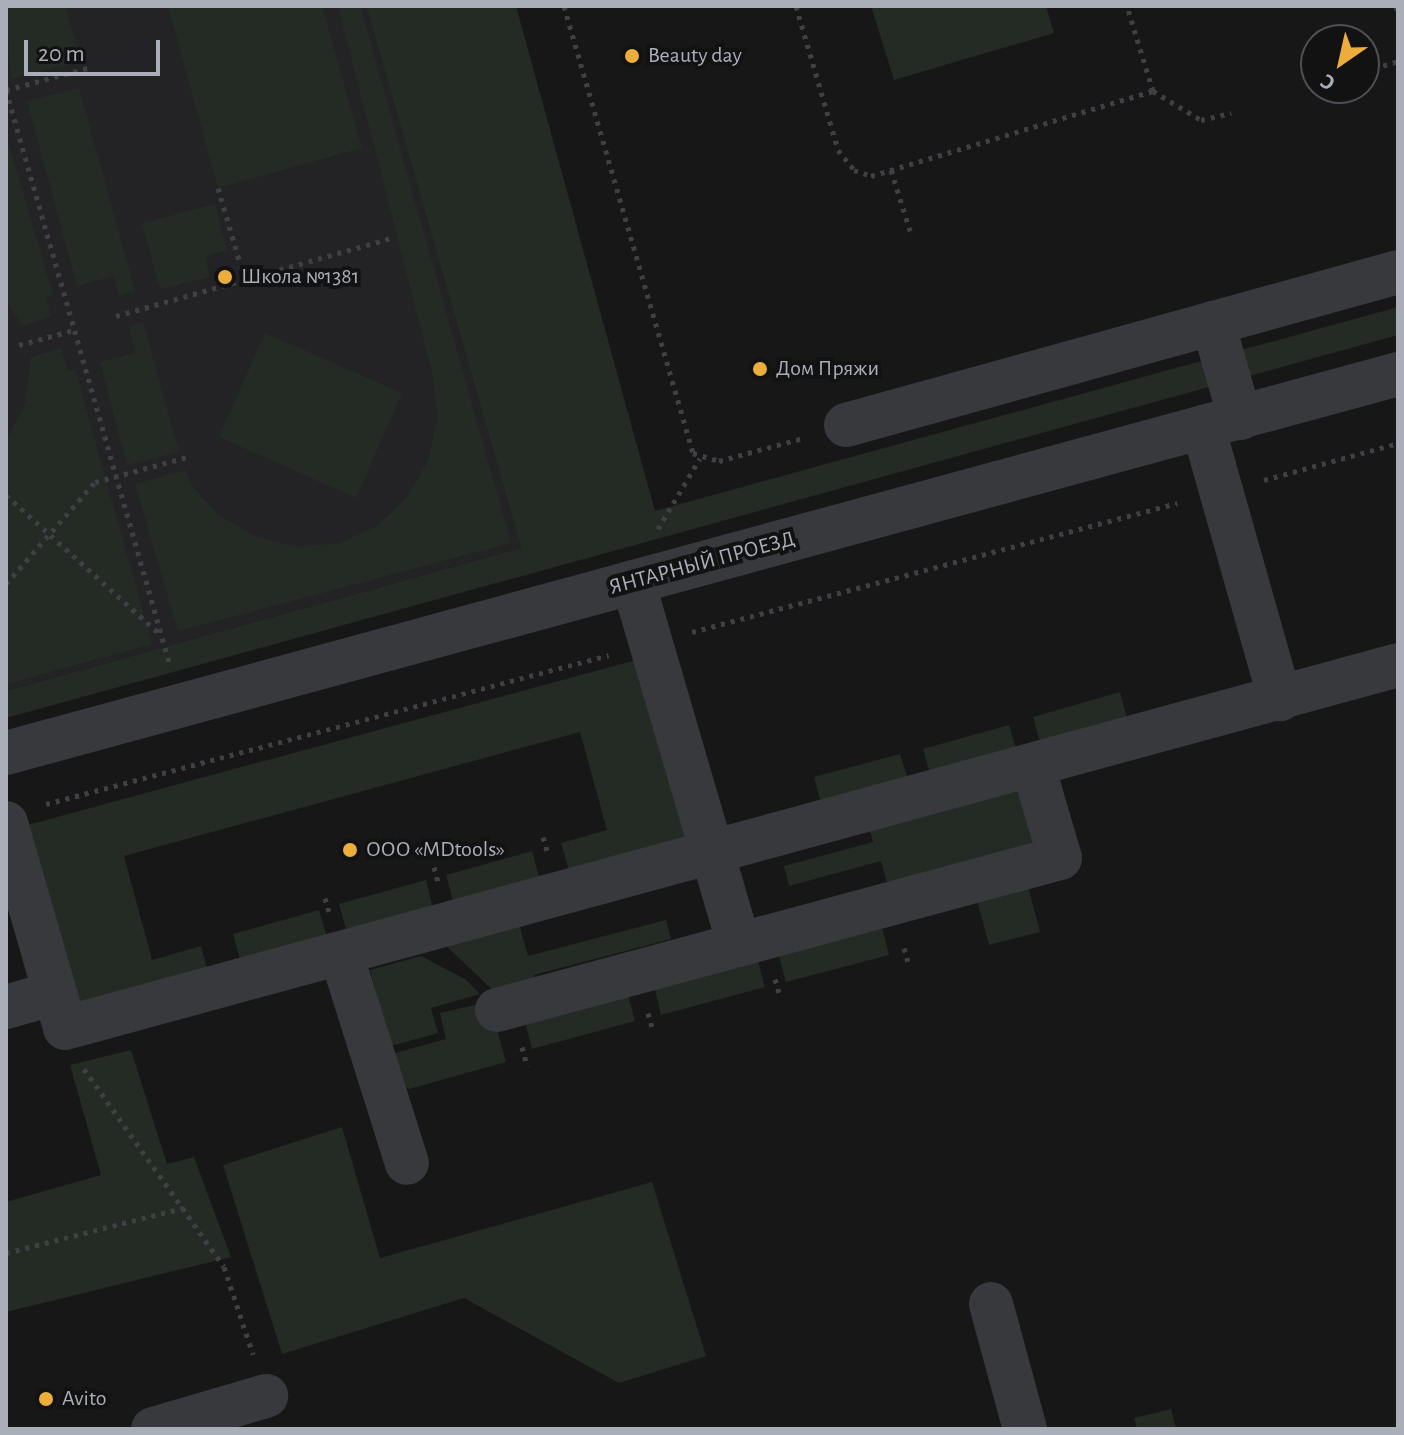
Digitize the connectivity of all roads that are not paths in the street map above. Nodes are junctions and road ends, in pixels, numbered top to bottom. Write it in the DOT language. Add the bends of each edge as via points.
graph roads {
  1 [pos="1398,272"];
  2 [pos="1213,323"];
  3 [pos="1398,374"];
  4 [pos="1221,422"];
  5 [pos="846,425"];
  6 [pos="633,582"];
  7 [pos="1398,665"];
  8 [pos="1280,699"];
  9 [pos="6,753"];
  10 [pos="1033,766"];
  11 [pos="21,815"];
  12 [pos="714,853"];
  13 [pos="739,945"];
  14 [pos="341,954"];
  15 [pos="6,1007"];
  16 [pos="60,1010"];
  17 [pos="497,1010"];
  18 [pos="407,1163"];
  19 [pos="991,1304"];
  20 [pos="266,1396"];
  21 [pos="153,1429"];
  22 [pos="1025,1429"];
  1 -- 2 [label="street"];
  2 -- 4 [label="street"];
  2 -- 5 [label="street"];
  3 -- 4 [label="street, ЯНТАРНЫЙ ПРОЕЗД"];
  4 -- 6 [label="street, ЯНТАРНЫЙ ПРОЕЗД"];
  4 -- 8 [label="street" via="1221,492"];
  6 -- 9 [label="street, ЯНТАРНЫЙ ПРОЕЗД"];
  6 -- 12 [label="street"];
  7 -- 8 [label="street"];
  8 -- 10 [label="street"];
  10 -- 12 [label="street"];
  10 -- 13 [label="street" via="1060,858"];
  11 -- 16 [label="street"];
  12 -- 13 [label="street"];
  12 -- 14 [label="street"];
  13 -- 17 [label="street"];
  14 -- 16 [label="street"];
  14 -- 18 [label="street"];
  15 -- 16 [label="street"];
  19 -- 22 [label="street"];
  20 -- 21 [label="street"];
}
